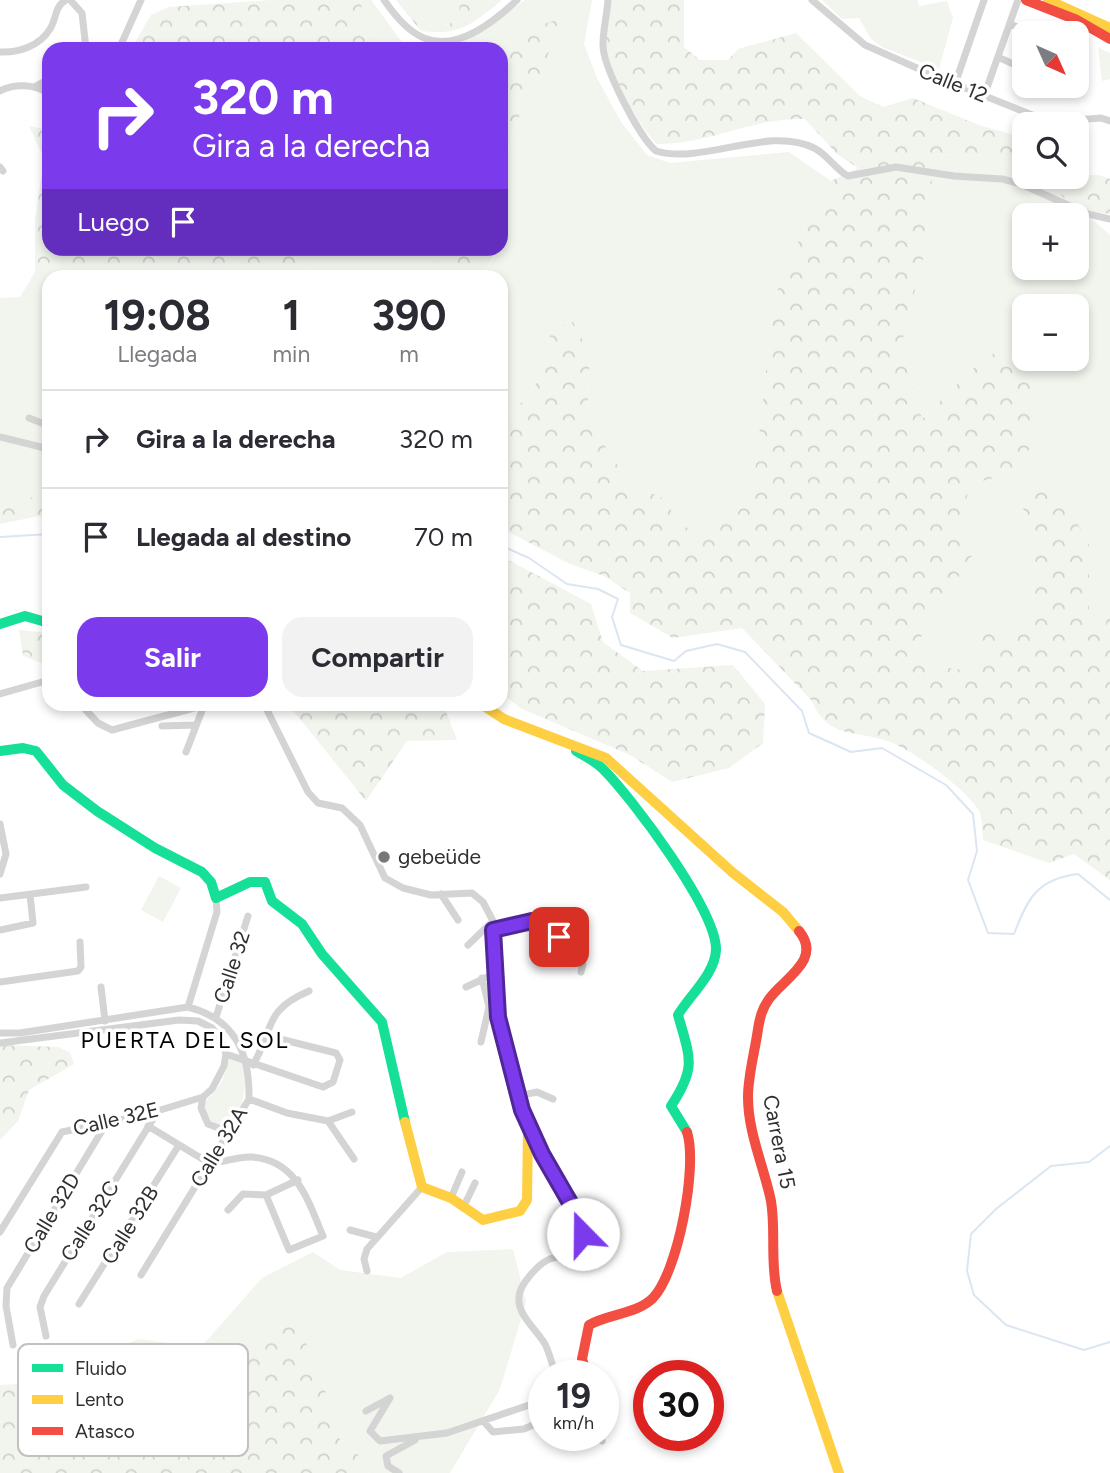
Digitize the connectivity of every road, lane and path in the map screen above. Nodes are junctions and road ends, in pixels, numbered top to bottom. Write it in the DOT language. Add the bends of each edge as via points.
graph roads {
  1 [pos="68,0"];
  2 [pos="141,0"];
  3 [pos="384,0"];
  4 [pos="517,0"];
  5 [pos="608,0"];
  6 [pos="812,0"];
  7 [pos="984,0"];
  8 [pos="1018,0"];
  9 [pos="1026,0"];
  10 [pos="1048,0"];
  11 [pos="1010,24"];
  12 [pos="1110,29"];
  13 [pos="1110,39"];
  14 [pos="85,42"];
  15 [pos="122,42"];
  16 [pos="0,52"];
  17 [pos="998,57"];
  18 [pos="1012,63"];
  19 [pos="42,83"];
  20 [pos="955,84"];
  21 [pos="34,87"];
  22 [pos="0,90"];
  23 [pos="42,91"];
  24 [pos="984,96"];
  25 [pos="1025,112"];
  26 [pos="1089,119"];
  27 [pos="1110,121"];
  28 [pos="1110,219"];
  29 [pos="29,418"];
  30 [pos="42,423"];
  31 [pos="0,437"];
  32 [pos="42,447"];
  33 [pos="42,621"];
  34 [pos="0,624"];
  35 [pos="42,682"];
  36 [pos="0,694"];
  37 [pos="87,711"];
  38 [pos="186,711"];
  39 [pos="203,711"];
  40 [pos="268,711"];
  41 [pos="492,711"];
  42 [pos="195,725"];
  43 [pos="162,726"];
  44 [pos="557,737"];
  45 [pos="0,751"];
  46 [pos="186,751"];
  47 [pos="0,824"];
  48 [pos="2,843"];
  49 [pos="0,874"];
  50 [pos="86,887"];
  51 [pos="441,894"];
  52 [pos="30,895"];
  53 [pos="0,898"];
  54 [pos="216,898"];
  55 [pos="248,916"];
  56 [pos="458,920"];
  57 [pos="493,921"];
  58 [pos="0,930"];
  59 [pos="493,930"];
  60 [pos="79,942"];
  61 [pos="468,945"];
  62 [pos="498,972"];
  63 [pos="581,972"];
  64 [pos="482,978"];
  65 [pos="0,982"];
  66 [pos="466,986"];
  67 [pos="101,987"];
  68 [pos="309,991"];
  69 [pos="187,1007"];
  70 [pos="216,1017"];
  71 [pos="105,1021"];
  72 [pos="0,1033"];
  73 [pos="276,1038"];
  74 [pos="481,1042"];
  75 [pos="0,1043"];
  76 [pos="226,1054"];
  77 [pos="250,1063"];
  78 [pos="518,1096"];
  79 [pos="203,1097"];
  80 [pos="249,1099"];
  81 [pos="553,1099"];
  82 [pos="158,1110"];
  83 [pos="352,1112"];
  84 [pos="328,1121"];
  85 [pos="237,1122"];
  86 [pos="106,1125"];
  87 [pos="148,1126"];
  88 [pos="528,1127"];
  89 [pos="179,1145"];
  90 [pos="216,1151"];
  91 [pos="354,1159"];
  92 [pos="227,1160"];
  93 [pos="209,1163"];
  94 [pos="462,1172"];
  95 [pos="298,1180"];
  96 [pos="475,1183"];
  97 [pos="422,1187"];
  98 [pos="266,1195"];
  99 [pos="451,1198"];
  100 [pos="463,1208"];
  101 [pos="228,1210"];
  102 [pos="350,1230"];
  103 [pos="0,1232"];
  104 [pos="376,1237"];
  105 [pos="367,1271"];
  106 [pos="141,1275"];
  107 [pos="79,1304"];
  108 [pos="46,1336"];
  109 [pos="13,1345"];
  110 [pos="550,1360"];
  111 [pos="582,1360"];
  112 [pos="528,1406"];
  113 [pos="366,1411"];
  114 [pos="484,1422"];
  115 [pos="528,1425"];
  116 [pos="421,1437"];
  117 [pos="399,1473"];
  118 [pos="839,1473"];
  1 -- 14 [label="street" via="82,13"];
  1 -- 16 [label="street" via="57,9 50,30 42,37 20,51"];
  2 -- 15 [label="street"];
  3 -- 4 [label="street" via="413,32 431,40 454,39 482,29"];
  5 -- 28 [label="street" via="604,56 633,117 656,151 787,141 816,148 848,176 895,167 1002,179"];
  6 -- 20 [label="street, Calle 12" via="865,45"];
  7 -- 20 [label="street"];
  8 -- 11 [label="street"];
  9 -- 13 [label="street"];
  10 -- 12 [label="street"];
  11 -- 17 [label="street"];
  17 -- 18 [label="street"];
  17 -- 24 [label="street"];
  19 -- 21 [label="street"];
  20 -- 24 [label="street, Calle 12"];
  21 -- 22 [label="street"];
  21 -- 23 [label="street"];
  24 -- 25 [label="street, Calle 12"];
  26 -- 27 [label="street, Calle 12"];
  29 -- 30 [label="street"];
  31 -- 32 [label="street"];
  33 -- 34 [label="street" via="25,616"];
  35 -- 36 [label="street"];
  37 -- 38 [label="street" via="112,730"];
  39 -- 42 [label="street"];
  40 -- 51 [label="street" via="308,792 318,803 342,808 360,825 381,875 403,888"];
  41 -- 44 [label="street, Carrera 15"];
  42 -- 43 [label="street"];
  42 -- 46 [label="street"];
  44 -- 111 [label="street" via="604,769 671,858 707,918 716,951 710,968 678,1015 688,1044 688,1069 685,1088 671,1106 687,1129 690,1159 687,1195 664,1280 651,1300 589,1325"];
  44 -- 118 [label="street, Carrera 15" via="606,758 624,772 732,872 783,912 803,936 806,958 800,969 761,1011 748,1098 771,1202 773,1274 780,1307"];
  45 -- 54 [label="street" via="36,751 63,785 97,811 202,872"];
  47 -- 48 [label="street"];
  48 -- 49 [label="street" via="6,854"];
  50 -- 52 [label="street"];
  51 -- 56 [label="street"];
  51 -- 57 [label="street" via="472,893"];
  52 -- 53 [label="street"];
  52 -- 58 [label="street" via="33,923"];
  54 -- 69 [label="street" via="217,912"];
  54 -- 97 [label="street" via="250,882 265,882 272,901 302,923 322,954 375,1013 387,1038"];
  55 -- 70 [label="street, Calle 32"];
  57 -- 59 [label="street"];
  57 -- 61 [label="street"];
  59 -- 62 [label="street"];
  59 -- 63 [label="street" via="537,923 578,945"];
  60 -- 65 [label="street" via="78,971"];
  62 -- 64 [label="street"];
  62 -- 78 [label="street" via="498,1017"];
  64 -- 66 [label="street"];
  64 -- 74 [label="street" via="489,1007"];
  67 -- 71 [label="street"];
  68 -- 77 [label="street, Calle 32A" via="277,1010 264,1046"];
  69 -- 70 [label="street"];
  69 -- 71 [label="street"];
  70 -- 77 [label="street, Calle 32A" via="236,1037"];
  71 -- 72 [label="street"];
  73 -- 77 [label="street" via="338,1056 333,1082 328,1086"];
  75 -- 76 [label="street" via="179,1020 198,1021 212,1028"];
  76 -- 77 [label="street"];
  76 -- 79 [label="street, Calle 32A" via="219,1080"];
  77 -- 80 [label="street, Calle 32A"];
  78 -- 81 [label="street" via="537,1092"];
  78 -- 88 [label="street"];
  79 -- 82 [label="street, Calle 32E"];
  79 -- 85 [label="street" via="202,1114 212,1127 228,1128"];
  80 -- 84 [label="street"];
  80 -- 85 [label="street, Calle 32A"];
  82 -- 86 [label="street, Calle 32E"];
  82 -- 87 [label="street, Calle 32C"];
  83 -- 84 [label="street"];
  84 -- 91 [label="street"];
  85 -- 90 [label="street, Calle 32A"];
  86 -- 103 [label="street, Calle 32E" via="62,1132"];
  86 -- 109 [label="street, Calle 32D" via="7,1288"];
  87 -- 89 [label="street"];
  87 -- 108 [label="street, Calle 32C" via="44,1296 40,1307"];
  88 -- 100 [label="street" via="525,1206 483,1220"];
  88 -- 110 [label="street" via="583,1226 576,1251 541,1265 518,1297"];
  89 -- 93 [label="street"];
  89 -- 107 [label="street, Calle 32B"];
  90 -- 92 [label="street"];
  90 -- 93 [label="street, Calle 32A"];
  92 -- 93 [label="street"];
  92 -- 95 [label="street" via="253,1157 271,1161"];
  93 -- 106 [label="street, Calle 32A"];
  94 -- 99 [label="street"];
  95 -- 98 [label="street"];
  95 -- 98 [label="street" via="323,1236 289,1250"];
  96 -- 100 [label="street"];
  97 -- 99 [label="street"];
  97 -- 104 [label="street"];
  98 -- 101 [label="street" via="243,1194"];
  99 -- 100 [label="street"];
  102 -- 104 [label="street"];
  104 -- 105 [label="street" via="364,1259"];
  112 -- 114 [label="street"];
  113 -- 116 [label="street" via="390,1398 370,1431 380,1441"];
  114 -- 115 [label="street" via="493,1432 503,1433"];
  114 -- 116 [label="street"];
  116 -- 117 [label="street" via="386,1456 388,1466"];
}
